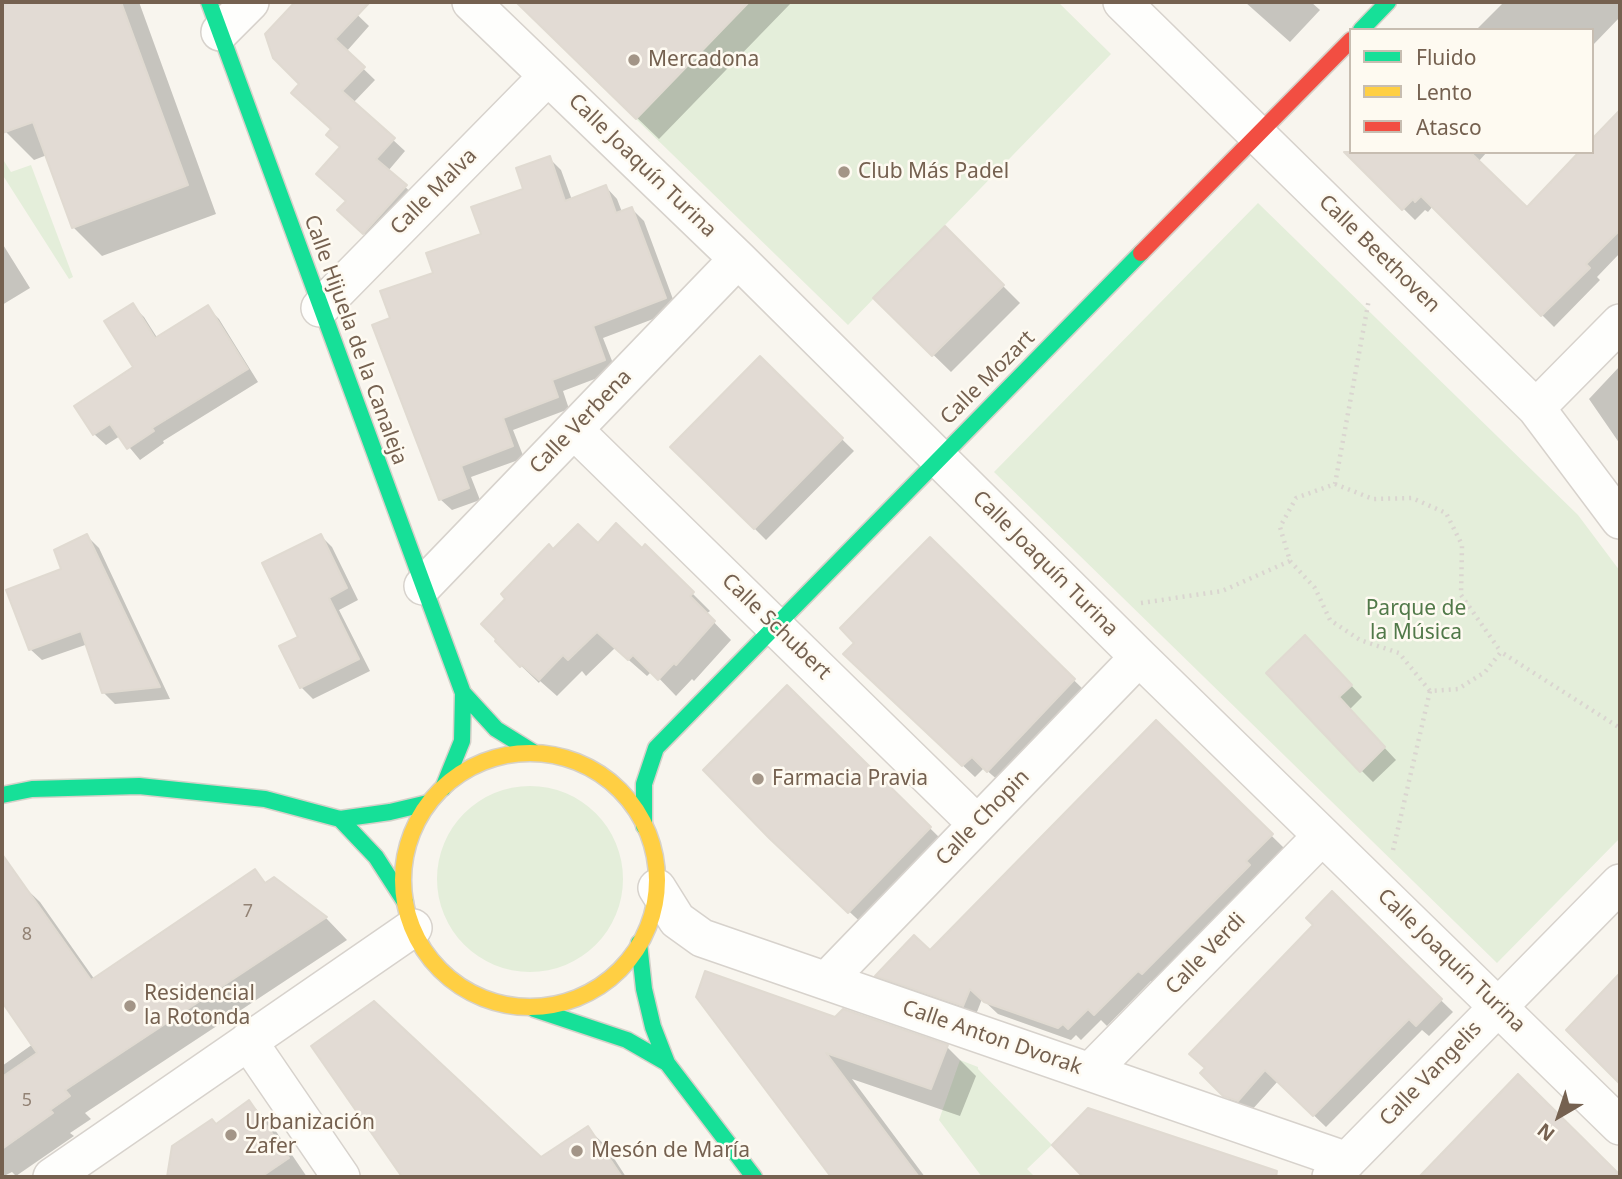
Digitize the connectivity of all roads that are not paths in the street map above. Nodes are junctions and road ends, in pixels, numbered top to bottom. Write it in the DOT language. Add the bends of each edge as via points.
graph roads {
  1 [pos="250,2"];
  2 [pos="471,2"];
  3 [pos="1122,2"];
  4 [pos="1388,2"];
  5 [pos="214,17"];
  6 [pos="1363,28"];
  7 [pos="1349,42"];
  8 [pos="548,76"];
  9 [pos="1257,135"];
  10 [pos="738,259"];
  11 [pos="320,308"];
  12 [pos="1620,323"];
  13 [pos="1535,408"];
  14 [pos="573,430"];
  15 [pos="938,459"];
  16 [pos="1620,520"];
  17 [pos="423,586"];
  18 [pos="775,626"];
  19 [pos="1139,657"];
  20 [pos="463,693"];
  21 [pos="656,748"];
  22 [pos="533,752"];
  23 [pos="632,756"];
  24 [pos="609,760"];
  25 [pos="576,761"];
  26 [pos="443,788"];
  27 [pos="2,795"];
  28 [pos="428,803"];
  29 [pos="340,819"];
  30 [pos="977,824"];
  31 [pos="644,826"];
  32 [pos="1322,836"];
  33 [pos="1620,883"];
  34 [pos="657,888"];
  35 [pos="410,916"];
  36 [pos="639,943"];
  37 [pos="827,980"];
  38 [pos="1497,1006"];
  39 [pos="527,1007"];
  40 [pos="248,1041"];
  41 [pos="667,1063"];
  42 [pos="1090,1072"];
  43 [pos="1620,1126"];
  44 [pos="1339,1169"];
  45 [pos="66,1173"];
  46 [pos="341,1177"];
  47 [pos="754,1177"];
  1 -- 5 [label="street"];
  2 -- 8 [label="street, Calle Joaquín Turina"];
  3 -- 9 [label="street, Calle Beethoven"];
  4 -- 6 [label="street"];
  5 -- 11 [label="street, Calle Hijuela de la Canaleja"];
  7 -- 9 [label="street, Calle Mozart"];
  8 -- 10 [label="street, Calle Joaquín Turina"];
  8 -- 11 [label="street, Calle Malva"];
  9 -- 13 [label="street, Calle Beethoven"];
  9 -- 15 [label="street, Calle Mozart"];
  10 -- 14 [label="street, Calle Verbena"];
  10 -- 15 [label="street, Calle Joaquín Turina"];
  11 -- 17 [label="street, Calle Hijuela de la Canaleja"];
  12 -- 13 [label="street"];
  13 -- 16 [label="street, Calle Beethoven"];
  14 -- 17 [label="street, Calle Verbena"];
  14 -- 18 [label="street, Calle Schubert"];
  15 -- 18 [label="street, Calle Mozart"];
  15 -- 19 [label="street, Calle Joaquín Turina"];
  17 -- 20 [label="street, Calle Hijuela de la Canaleja"];
  18 -- 21 [label="street, Calle Mozart"];
  18 -- 30 [label="street, Calle Schubert"];
  19 -- 30 [label="street, Calle Chopin"];
  19 -- 32 [label="street, Calle Joaquín Turina"];
  20 -- 22 [label="street, Calle Hijuela de la Canaleja" via="496,729"];
  20 -- 26 [label="street, Calle Hijuela de la Canaleja" via="462,741"];
  21 -- 23 [label="street, Calle Mozart"];
  21 -- 31 [label="street, Calle Mozart" via="645,784"];
  22 -- 25 [label="street"];
  22 -- 26 [label="street" via="488,759 452,778"];
  24 -- 25 [label="street"];
  25 -- 31 [label="street" via="614,783"];
  26 -- 28 [label="street"];
  27 -- 29 [label="street" via="32,789 139,786 265,799"];
  28 -- 29 [label="street"];
  28 -- 35 [label="street" via="406,847 402,885"];
  29 -- 35 [label="street" via="376,857"];
  30 -- 37 [label="street, Calle Chopin"];
  31 -- 34 [label="street" via="654,849"];
  32 -- 38 [label="street, Calle Joaquín Turina"];
  32 -- 42 [label="street, Calle Verdi"];
  33 -- 38 [label="street, Calle Vangelis"];
  34 -- 36 [label="street" via="649,927"];
  34 -- 37 [label="street, Calle Anton Dvorak" via="677,920 702,938"];
  35 -- 39 [label="street" via="428,956 456,983 490,1000"];
  35 -- 40 [label="street"];
  36 -- 39 [label="street" via="629,961 601,986 566,1002"];
  36 -- 41 [label="street" via="644,989"];
  37 -- 42 [label="street, Calle Anton Dvorak"];
  38 -- 43 [label="street, Calle Joaquín Turina"];
  38 -- 44 [label="street, Calle Vangelis"];
  39 -- 41 [label="street" via="627,1040"];
  40 -- 45 [label="street"];
  40 -- 46 [label="street"];
  41 -- 47 [label="street"];
  42 -- 44 [label="street, Calle Anton Dvorak"];
}
